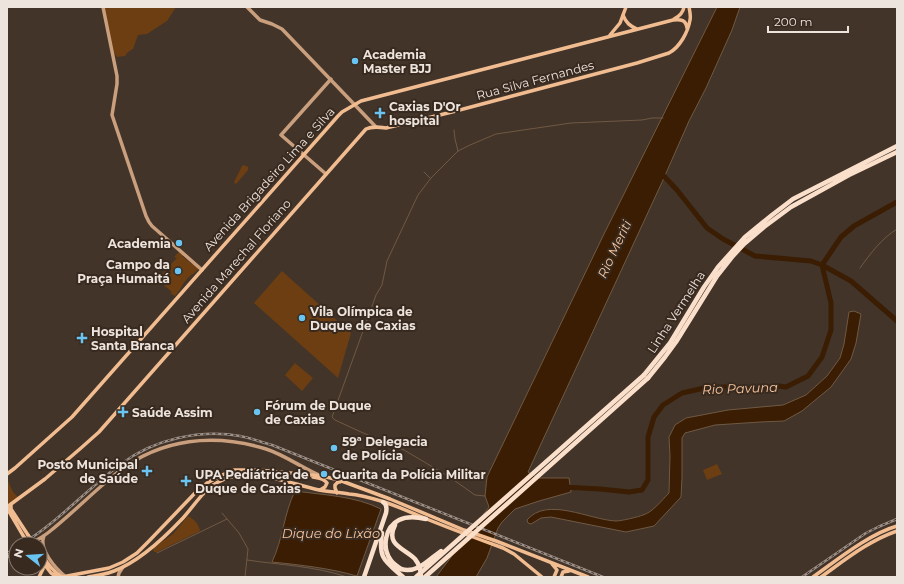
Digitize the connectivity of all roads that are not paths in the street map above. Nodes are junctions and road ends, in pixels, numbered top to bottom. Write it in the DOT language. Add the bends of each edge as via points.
graph roads {
  1 [pos="103,7"];
  2 [pos="247,7"];
  3 [pos="626,7"];
  4 [pos="684,7"];
  5 [pos="689,7"];
  6 [pos="623,15"];
  7 [pos="673,20"];
  8 [pos="637,29"];
  9 [pos="687,30"];
  10 [pos="609,36"];
  11 [pos="330,79"];
  12 [pos="354,104"];
  13 [pos="376,127"];
  14 [pos="897,145"];
  15 [pos="896,153"];
  16 [pos="304,154"];
  17 [pos="326,174"];
  18 [pos="742,243"];
  19 [pos="202,270"];
  20 [pos="646,376"];
  21 [pos="295,473"];
  22 [pos="7,474"];
  23 [pos="322,476"];
  24 [pos="350,484"];
  25 [pos="320,490"];
  26 [pos="337,493"];
  27 [pos="199,498"];
  28 [pos="186,502"];
  29 [pos="383,502"];
  30 [pos="8,507"];
  31 [pos="402,519"];
  32 [pos="426,519"];
  33 [pos="383,523"];
  34 [pos="897,526"];
  35 [pos="464,531"];
  36 [pos="897,531"];
  37 [pos="26,536"];
  38 [pos="44,536"];
  39 [pos="495,543"];
  40 [pos="448,548"];
  41 [pos="48,556"];
  42 [pos="547,561"];
  43 [pos="48,565"];
  44 [pos="123,567"];
  45 [pos="48,570"];
  46 [pos="572,571"];
  47 [pos="365,575"];
  48 [pos="57,577"];
  49 [pos="64,577"];
  50 [pos="88,577"];
  51 [pos="118,577"];
  52 [pos="403,577"];
  53 [pos="416,577"];
  54 [pos="421,577"];
  55 [pos="425,577"];
  56 [pos="542,577"];
  57 [pos="554,577"];
  58 [pos="561,577"];
  59 [pos="588,577"];
  60 [pos="813,577"];
  61 [pos="821,577"];
  1 -- 19 [label="main road" via="117,76 112,115 149,222"];
  2 -- 11 [label="main road" via="260,20 282,29"];
  3 -- 6 [label="main road"];
  4 -- 7 [label="main road" via="682,13"];
  5 -- 9 [label="main road" via="690,22"];
  6 -- 8 [label="main road" via="628,24"];
  6 -- 10 [label="main road" via="618,27"];
  7 -- 8 [label="main road, Avenida Brigadeiro Lima e Silva"];
  7 -- 9 [label="main road" via="683,20"];
  8 -- 10 [label="main road, Avenida Brigadeiro Lima e Silva"];
  9 -- 13 [label="main road, Rua Silva Fernandes" via="679,46 670,53 452,112 386,128"];
  10 -- 12 [label="main road, Avenida Brigadeiro Lima e Silva"];
  11 -- 12 [label="main road"];
  11 -- 16 [label="main road" via="281,135"];
  12 -- 13 [label="main road"];
  12 -- 16 [label="main road, Avenida Brigadeiro Lima e Silva" via="339,114"];
  13 -- 17 [label="main road, Avenida Marechal Floriano" via="366,129"];
  14 -- 18 [label="highway, Linha Vermelha" via="793,199"];
  15 -- 18 [label="highway, Linha Vermelha" via="791,206"];
  16 -- 17 [label="main road"];
  16 -- 19 [label="main road, Avenida Brigadeiro Lima e Silva"];
  17 -- 30 [label="main road, Avenida Marechal Floriano" via="99,432"];
  18 -- 20 [label="highway, Linha Vermelha" via="730,256 666,357"];
  19 -- 22 [label="main road, Avenida Brigadeiro Lima e Silva" via="72,417"];
  20 -- 40 [label="highway, Linha Vermelha, bridge"];
  20 -- 55 [label="highway, Linha Vermelha, bridge"];
  21 -- 23 [label="main road"];
  21 -- 25 [label="main road" via="325,480 325,487"];
  21 -- 28 [label="main road" via="234,470 207,483"];
  23 -- 24 [label="main road"];
  23 -- 38 [label="main road" via="279,454 247,444 202,440 172,445 150,452 119,472"];
  24 -- 26 [label="main road" via="336,483"];
  24 -- 35 [label="main road"];
  25 -- 26 [label="main road"];
  25 -- 27 [label="main road" via="272,477 241,474 219,481"];
  26 -- 29 [label="main road"];
  27 -- 28 [label="main road"];
  27 -- 44 [label="main road" via="169,532"];
  28 -- 49 [label="main road" via="149,542 129,559 109,568"];
  29 -- 32 [label="main road"];
  29 -- 33 [label="highway" via="387,508"];
  30 -- 37 [label="main road, bridge"];
  31 -- 32 [label="highway"];
  31 -- 40 [label="highway, bridge" via="395,522 386,538 387,552 401,569 420,567"];
  31 -- 54 [label="highway" via="394,527 393,540 416,561"];
  32 -- 35 [label="main road"];
  33 -- 47 [label="highway"];
  33 -- 52 [label="highway" via="380,547 382,554 389,566"];
  34 -- 60 [label="main road" via="864,542"];
  35 -- 39 [label="main road, bridge"];
  36 -- 61 [label="main road" via="874,540"];
  39 -- 42 [label="main road"];
  39 -- 56 [label="main road" via="514,554"];
  40 -- 53 [label="highway, Linha Vermelha, bridge"];
  41 -- 49 [label="main road"];
  42 -- 46 [label="main road"];
  42 -- 57 [label="main road" via="556,568"];
  43 -- 49 [label="main road"];
  44 -- 50 [label="main road" via="114,572"];
  44 -- 51 [label="main road"];
  45 -- 48 [label="main road"];
  46 -- 58 [label="main road" via="563,572"];
  46 -- 59 [label="main road"];
}
